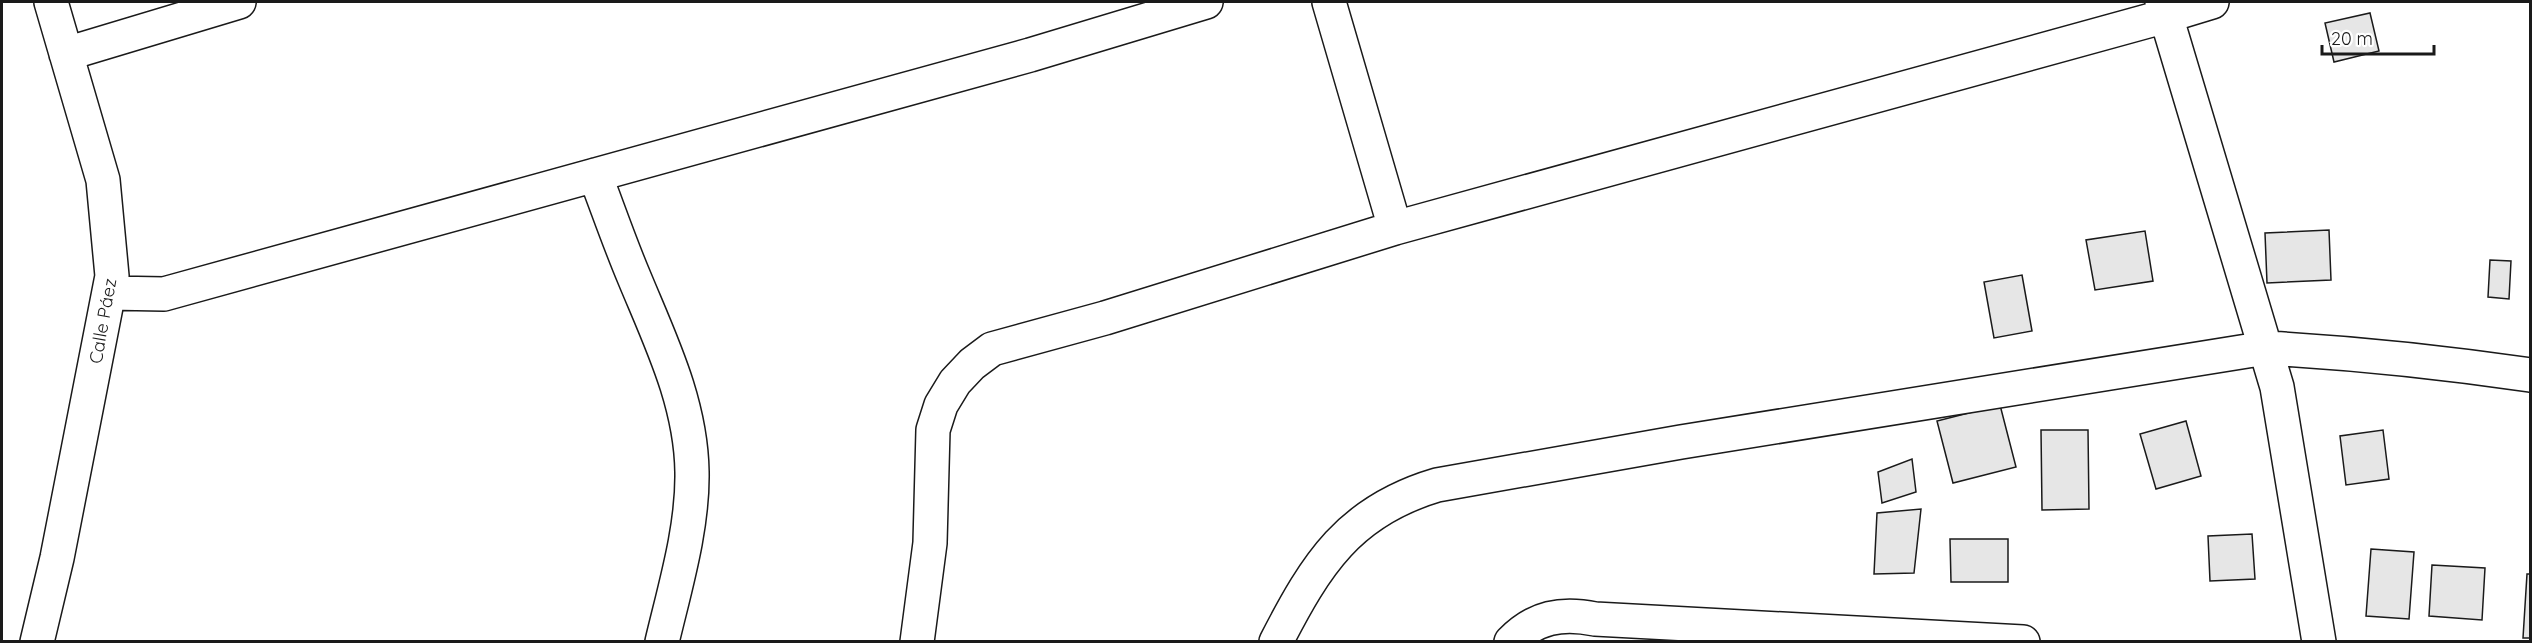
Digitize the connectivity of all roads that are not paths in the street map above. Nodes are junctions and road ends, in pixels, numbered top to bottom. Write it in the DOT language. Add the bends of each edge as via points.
graph roads {
  1 [pos="51,2"];
  2 [pos="239,2"];
  3 [pos="1206,2"];
  4 [pos="1329,2"];
  5 [pos="2212,2"];
  6 [pos="2164,9"];
  7 [pos="66,54"];
  8 [pos="596,175"];
  9 [pos="1395,228"];
  10 [pos="109,293"];
  11 [pos="2266,348"];
  12 [pos="2530,375"];
  13 [pos="37,642"];
  14 [pos="662,642"];
  15 [pos="917,642"];
  16 [pos="1276,642"];
  17 [pos="1511,642"];
  18 [pos="2023,642"];
  19 [pos="2319,642"];
  1 -- 7 [label="street, Calle Páez"];
  2 -- 7 [label="street"];
  3 -- 8 [label="street"];
  4 -- 9 [label="street"];
  5 -- 6 [label="street"];
  6 -- 9 [label="street"];
  6 -- 11 [label="street"];
  7 -- 10 [label="street, Calle Páez" via="103,180 112,276"];
  8 -- 10 [label="street" via="164,294"];
  8 -- 14 [label="street" via="670,363 689,436 690,507"];
  9 -- 15 [label="street" via="992,349 972,364 941,405 933,430 930,543"];
  10 -- 13 [label="street, Calle Páez"];
  11 -- 12 [label="street" via="2439,361"];
  11 -- 16 [label="street" via="1692,440 1410,493 1385,505 1342,539 1314,575"];
  11 -- 19 [label="street" via="2277,387"];
  17 -- 18 [label="street" via="1538,621 1575,615"];
}
